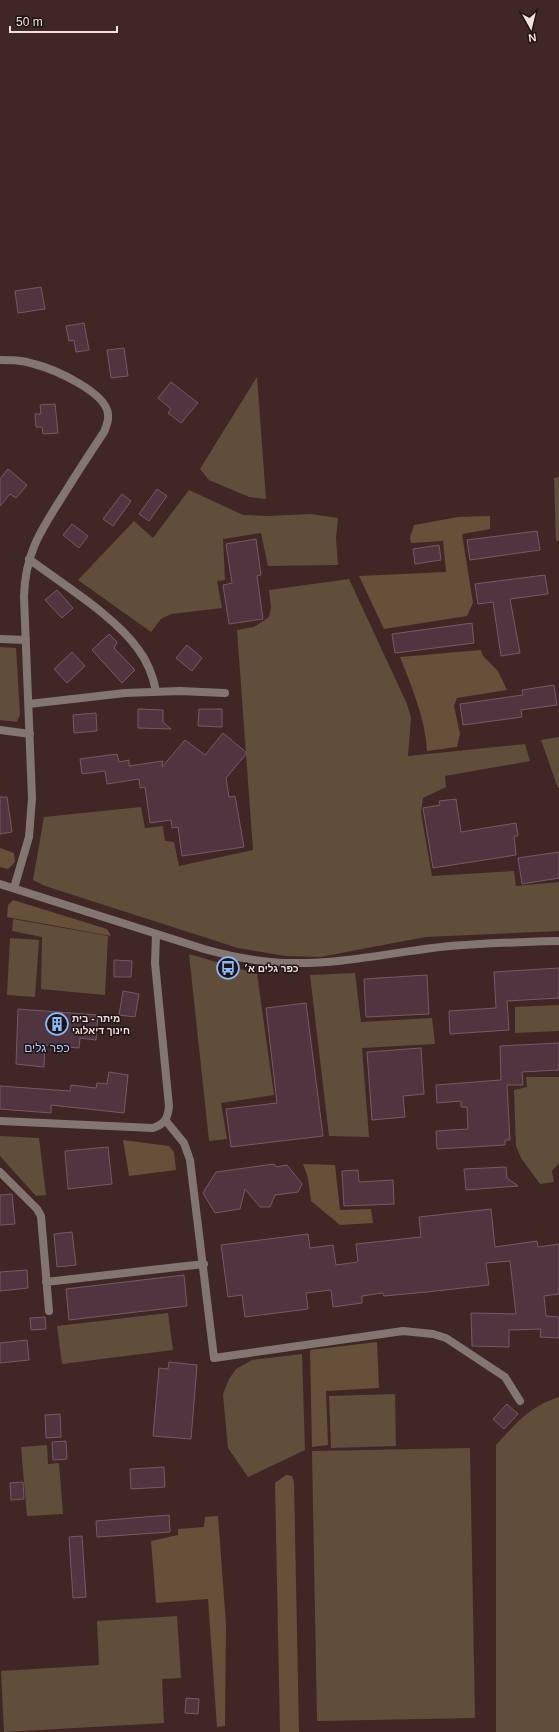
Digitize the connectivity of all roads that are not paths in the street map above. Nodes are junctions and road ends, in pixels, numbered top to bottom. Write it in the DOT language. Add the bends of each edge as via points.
graph roads {
  1 [pos="0,360"];
  2 [pos="29,559"];
  3 [pos="0,639"];
  4 [pos="26,640"];
  5 [pos="156,691"];
  6 [pos="225,693"];
  7 [pos="29,704"];
  8 [pos="0,730"];
  9 [pos="30,734"];
  10 [pos="0,884"];
  11 [pos="14,888"];
  12 [pos="156,934"];
  13 [pos="559,941"];
  14 [pos="0,1121"];
  15 [pos="166,1121"];
  16 [pos="0,1172"];
  17 [pos="204,1264"];
  18 [pos="46,1282"];
  19 [pos="49,1311"];
  20 [pos="520,1402"];
  1 -- 2 [label="street" via="17,360 57,372 96,396 108,413 104,432 40,532"];
  2 -- 4 [label="street" via="24,580"];
  2 -- 5 [label="street" via="94,607 138,648 152,674"];
  3 -- 4 [label="street"];
  4 -- 7 [label="street"];
  5 -- 6 [label="street"];
  5 -- 7 [label="street"];
  7 -- 9 [label="street"];
  8 -- 9 [label="street"];
  9 -- 11 [label="street" via="31,818"];
  10 -- 11 [label="street"];
  11 -- 12 [label="street"];
  12 -- 13 [label="street" via="228,955 290,963 337,961 464,945"];
  12 -- 15 [label="street" via="155,963 169,1106"];
  14 -- 15 [label="street" via="153,1128 161,1126"];
  15 -- 17 [label="street" via="184,1143 190,1160"];
  16 -- 18 [label="street" via="41,1216"];
  17 -- 18 [label="street"];
  17 -- 20 [label="street" via="214,1358 403,1331 433,1334 446,1338 505,1377"];
  18 -- 19 [label="street"];
}
